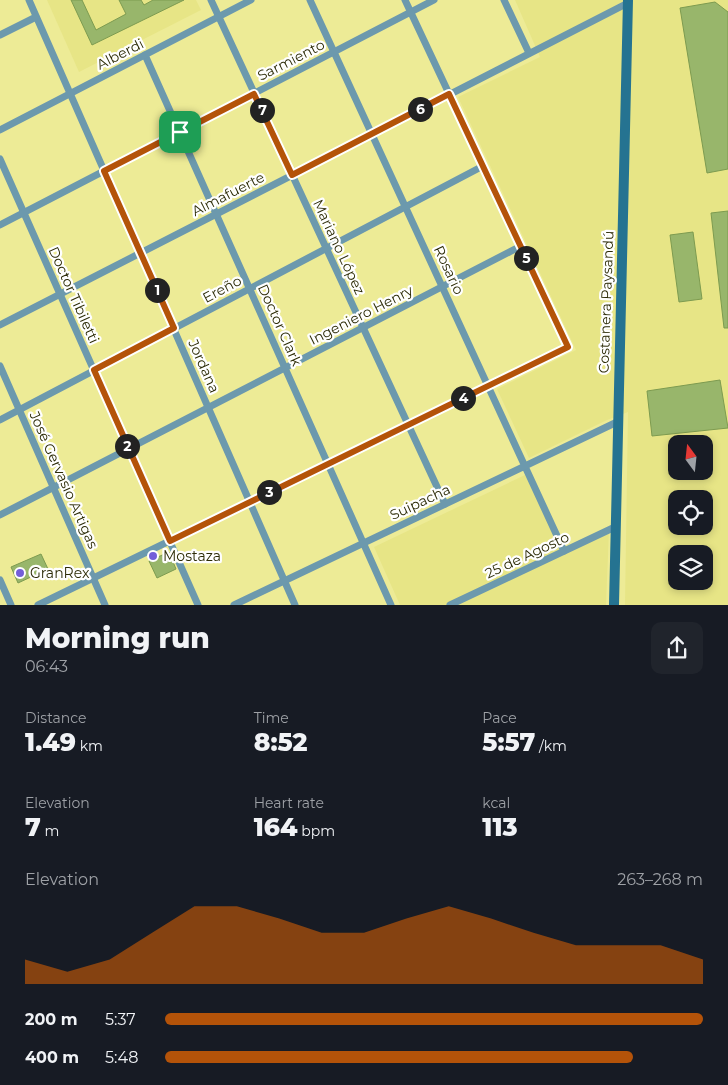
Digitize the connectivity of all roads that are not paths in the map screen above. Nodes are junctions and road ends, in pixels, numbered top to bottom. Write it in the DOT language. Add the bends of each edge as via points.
graph roads {
  1 [pos="29,0"];
  2 [pos="211,0"];
  3 [pos="251,0"];
  4 [pos="310,0"];
  5 [pos="406,0"];
  6 [pos="434,0"];
  7 [pos="504,0"];
  8 [pos="628,1"];
  9 [pos="411,12"];
  10 [pos="36,17"];
  11 [pos="218,17"];
  12 [pos="0,35"];
  13 [pos="334,52"];
  14 [pos="529,53"];
  15 [pos="145,55"];
  16 [pos="70,94"];
  17 [pos="254,94"];
  18 [pos="449,94"];
  19 [pos="0,130"];
  20 [pos="180,132"];
  21 [pos="372,134"];
  22 [pos="0,159"];
  23 [pos="483,166"];
  24 [pos="104,171"];
  25 [pos="292,175"];
  26 [pos="406,206"];
  27 [pos="24,213"];
  28 [pos="216,214"];
  29 [pos="0,225"];
  30 [pos="521,246"];
  31 [pos="326,248"];
  32 [pos="141,252"];
  33 [pos="443,287"];
  34 [pos="250,288"];
  35 [pos="60,294"];
  36 [pos="0,325"];
  37 [pos="174,328"];
  38 [pos="363,328"];
  39 [pos="0,366"];
  40 [pos="285,368"];
  41 [pos="94,370"];
  42 [pos="488,386"];
  43 [pos="209,408"];
  44 [pos="19,410"];
  45 [pos="0,420"];
  46 [pos="617,422"];
  47 [pos="408,425"];
  48 [pos="128,449"];
  49 [pos="329,464"];
  50 [pos="526,466"];
  51 [pos="53,488"];
  52 [pos="250,502"];
  53 [pos="445,504"];
  54 [pos="0,516"];
  55 [pos="615,527"];
  56 [pos="170,541"];
  57 [pos="364,542"];
  58 [pos="564,551"];
  59 [pos="94,578"];
  60 [pos="0,580"];
  61 [pos="285,580"];
  62 [pos="11,605"];
  63 [pos="38,605"];
  64 [pos="105,605"];
  65 [pos="198,605"];
  66 [pos="234,605"];
  67 [pos="295,605"];
  68 [pos="391,605"];
  69 [pos="450,605"];
  70 [pos="614,605"];
  1 -- 10 [label="street, Jordana"];
  2 -- 11 [label="street, Mariano López"];
  3 -- 11 [label="street, Alberdi"];
  4 -- 13 [label="street, Rosario"];
  5 -- 9 [label="street"];
  6 -- 9 [label="street, Sarmiento"];
  7 -- 14 [label="street"];
  8 -- 14 [label="street, Almafuerte"];
  8 -- 46 [label="main road, Costanera Paysandú"];
  9 -- 13 [label="street, Sarmiento"];
  9 -- 18 [label="street"];
  10 -- 12 [label="street"];
  10 -- 16 [label="street, Jordana"];
  11 -- 15 [label="street, Alberdi"];
  11 -- 17 [label="street, Mariano López"];
  13 -- 17 [label="street, Sarmiento"];
  13 -- 21 [label="street, Rosario"];
  14 -- 18 [label="street, Almafuerte"];
  15 -- 16 [label="street, Alberdi"];
  15 -- 20 [label="street, Doctor Clark"];
  16 -- 19 [label="street, Alberdi"];
  16 -- 24 [label="street, Jordana"];
  17 -- 20 [label="street, Sarmiento"];
  17 -- 25 [label="street, Mariano López"];
  18 -- 21 [label="street, Almafuerte"];
  18 -- 23 [label="street"];
  20 -- 24 [label="street, Sarmiento"];
  20 -- 28 [label="street, Doctor Clark"];
  21 -- 25 [label="street, Almafuerte"];
  21 -- 26 [label="street, Rosario"];
  22 -- 27 [label="street, Doctor Tibiletti"];
  23 -- 26 [label="street, Ereño"];
  23 -- 30 [label="street"];
  24 -- 27 [label="street, Sarmiento"];
  24 -- 32 [label="street, Jordana"];
  25 -- 28 [label="street, Almafuerte"];
  25 -- 31 [label="street, Mariano López"];
  26 -- 31 [label="street, Ereño"];
  26 -- 33 [label="street, Rosario"];
  27 -- 29 [label="street, Sarmiento"];
  27 -- 35 [label="street, Doctor Tibiletti"];
  28 -- 32 [label="street, Almafuerte"];
  28 -- 34 [label="street, Doctor Clark"];
  30 -- 33 [label="street, Ingeniero Henry"];
  30 -- 42 [label="street" via="568,347"];
  31 -- 34 [label="street, Ereño"];
  31 -- 38 [label="street, Mariano López"];
  32 -- 35 [label="street, Almafuerte"];
  32 -- 37 [label="street, Jordana"];
  33 -- 38 [label="street, Ingeniero Henry"];
  33 -- 42 [label="street, Rosario"];
  34 -- 37 [label="street, Ereño"];
  34 -- 40 [label="street, Doctor Clark"];
  35 -- 36 [label="street, Almafuerte"];
  35 -- 41 [label="street, Doctor Tibiletti"];
  37 -- 41 [label="street, Ereño"];
  37 -- 43 [label="street, Jordana"];
  38 -- 40 [label="street, Ingeniero Henry"];
  38 -- 47 [label="street, Mariano López"];
  39 -- 44 [label="street, José Gervasio Artigas"];
  40 -- 43 [label="street, Ingeniero Henry"];
  40 -- 49 [label="street, Doctor Clark"];
  41 -- 44 [label="street, Ereño"];
  41 -- 48 [label="street, Doctor Tibiletti"];
  42 -- 47 [label="street"];
  42 -- 50 [label="street, Rosario"];
  43 -- 48 [label="street, Ingeniero Henry"];
  43 -- 52 [label="street, Jordana"];
  44 -- 45 [label="street, Ereño"];
  44 -- 51 [label="street, José Gervasio Artigas"];
  46 -- 50 [label="street, Suipacha"];
  46 -- 55 [label="main road, Costanera Paysandú"];
  47 -- 49 [label="street"];
  47 -- 53 [label="street, Mariano López"];
  48 -- 51 [label="street, Ingeniero Henry"];
  48 -- 56 [label="street, Doctor Tibiletti"];
  49 -- 52 [label="street"];
  49 -- 57 [label="street, Doctor Clark"];
  50 -- 53 [label="street, Suipacha"];
  50 -- 58 [label="street, Rosario"];
  51 -- 54 [label="street, Ingeniero Henry"];
  51 -- 59 [label="street, José Gervasio Artigas"];
  52 -- 56 [label="street"];
  52 -- 61 [label="street, Jordana"];
  53 -- 57 [label="street, Suipacha"];
  55 -- 58 [label="street, 25 de Agosto"];
  55 -- 70 [label="main road, Costanera Paysandú"];
  56 -- 59 [label="street"];
  56 -- 65 [label="street, Doctor Tibiletti"];
  57 -- 61 [label="street, Suipacha"];
  57 -- 68 [label="street, Doctor Clark"];
  58 -- 69 [label="street, 25 de Agosto"];
  59 -- 63 [label="street"];
  59 -- 64 [label="street, José Gervasio Artigas"];
  60 -- 62 [label="street"];
  61 -- 66 [label="street, Suipacha"];
  61 -- 67 [label="street, Jordana"];
}
